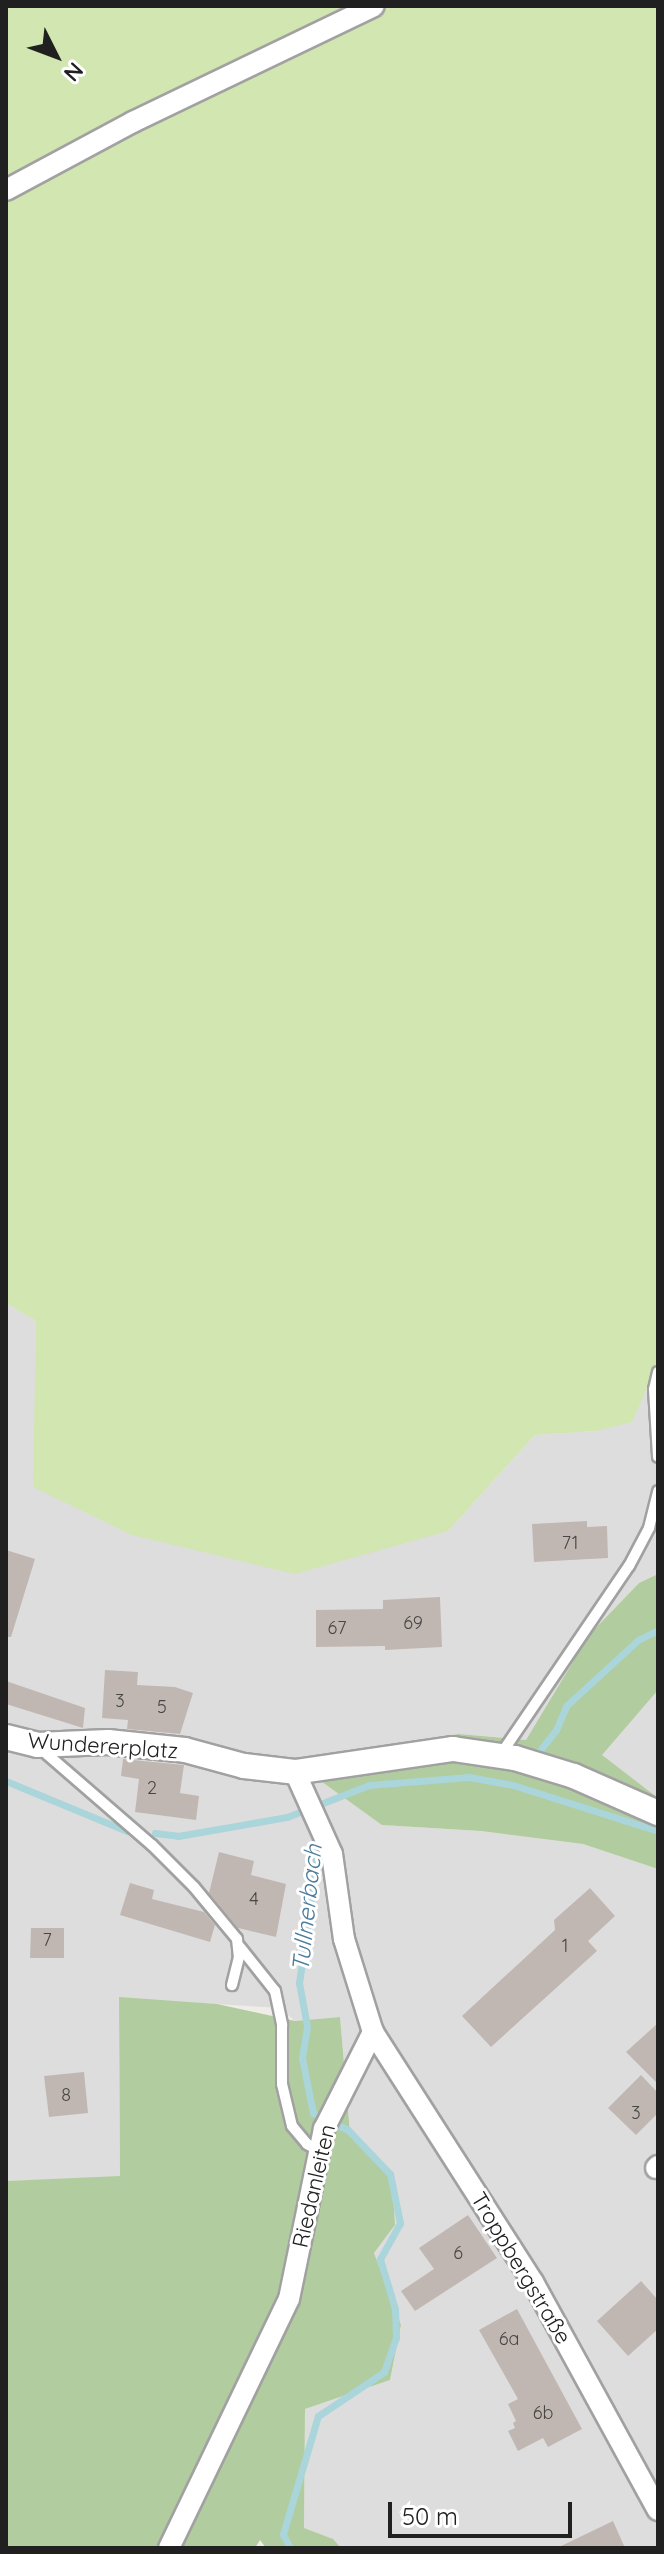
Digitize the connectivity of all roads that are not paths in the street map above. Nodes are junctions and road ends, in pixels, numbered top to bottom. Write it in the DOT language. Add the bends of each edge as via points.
graph roads {
  1 [pos="374,6"];
  2 [pos="6,190"];
  3 [pos="658,1372"];
  4 [pos="658,1457"];
  5 [pos="658,1491"];
  6 [pos="6,1737"];
  7 [pos="37,1745"];
  8 [pos="508,1757"];
  9 [pos="301,1782"];
  10 [pos="658,1813"];
  11 [pos="240,1947"];
  12 [pos="232,1985"];
  13 [pos="373,2032"];
  14 [pos="320,2151"];
  15 [pos="657,2506"];
  16 [pos="169,2548"];
  1 -- 2 [label="street" via="133,122"];
  3 -- 4 [label="lane"];
  5 -- 8 [label="lane" via="649,1528 629,1566"];
  6 -- 7 [label="street, Wundererplatz"];
  7 -- 9 [label="street, Wundererplatz" via="108,1742 170,1748"];
  7 -- 11 [label="lane" via="152,1845 194,1887"];
  8 -- 9 [label="street, Wundererplatz" via="453,1749"];
  8 -- 10 [label="street, Wundererplatz" via="574,1776"];
  9 -- 13 [label="street" via="332,1854 344,1939"];
  11 -- 12 [label="lane"];
  11 -- 14 [label="lane" via="275,1991 282,2025 282,2084 292,2126"];
  13 -- 14 [label="street, Riedanleiten" via="332,2108"];
  13 -- 15 [label="street, Troppbergstraße" via="533,2282"];
  14 -- 16 [label="street, Riedanleiten" via="289,2299"];
}
